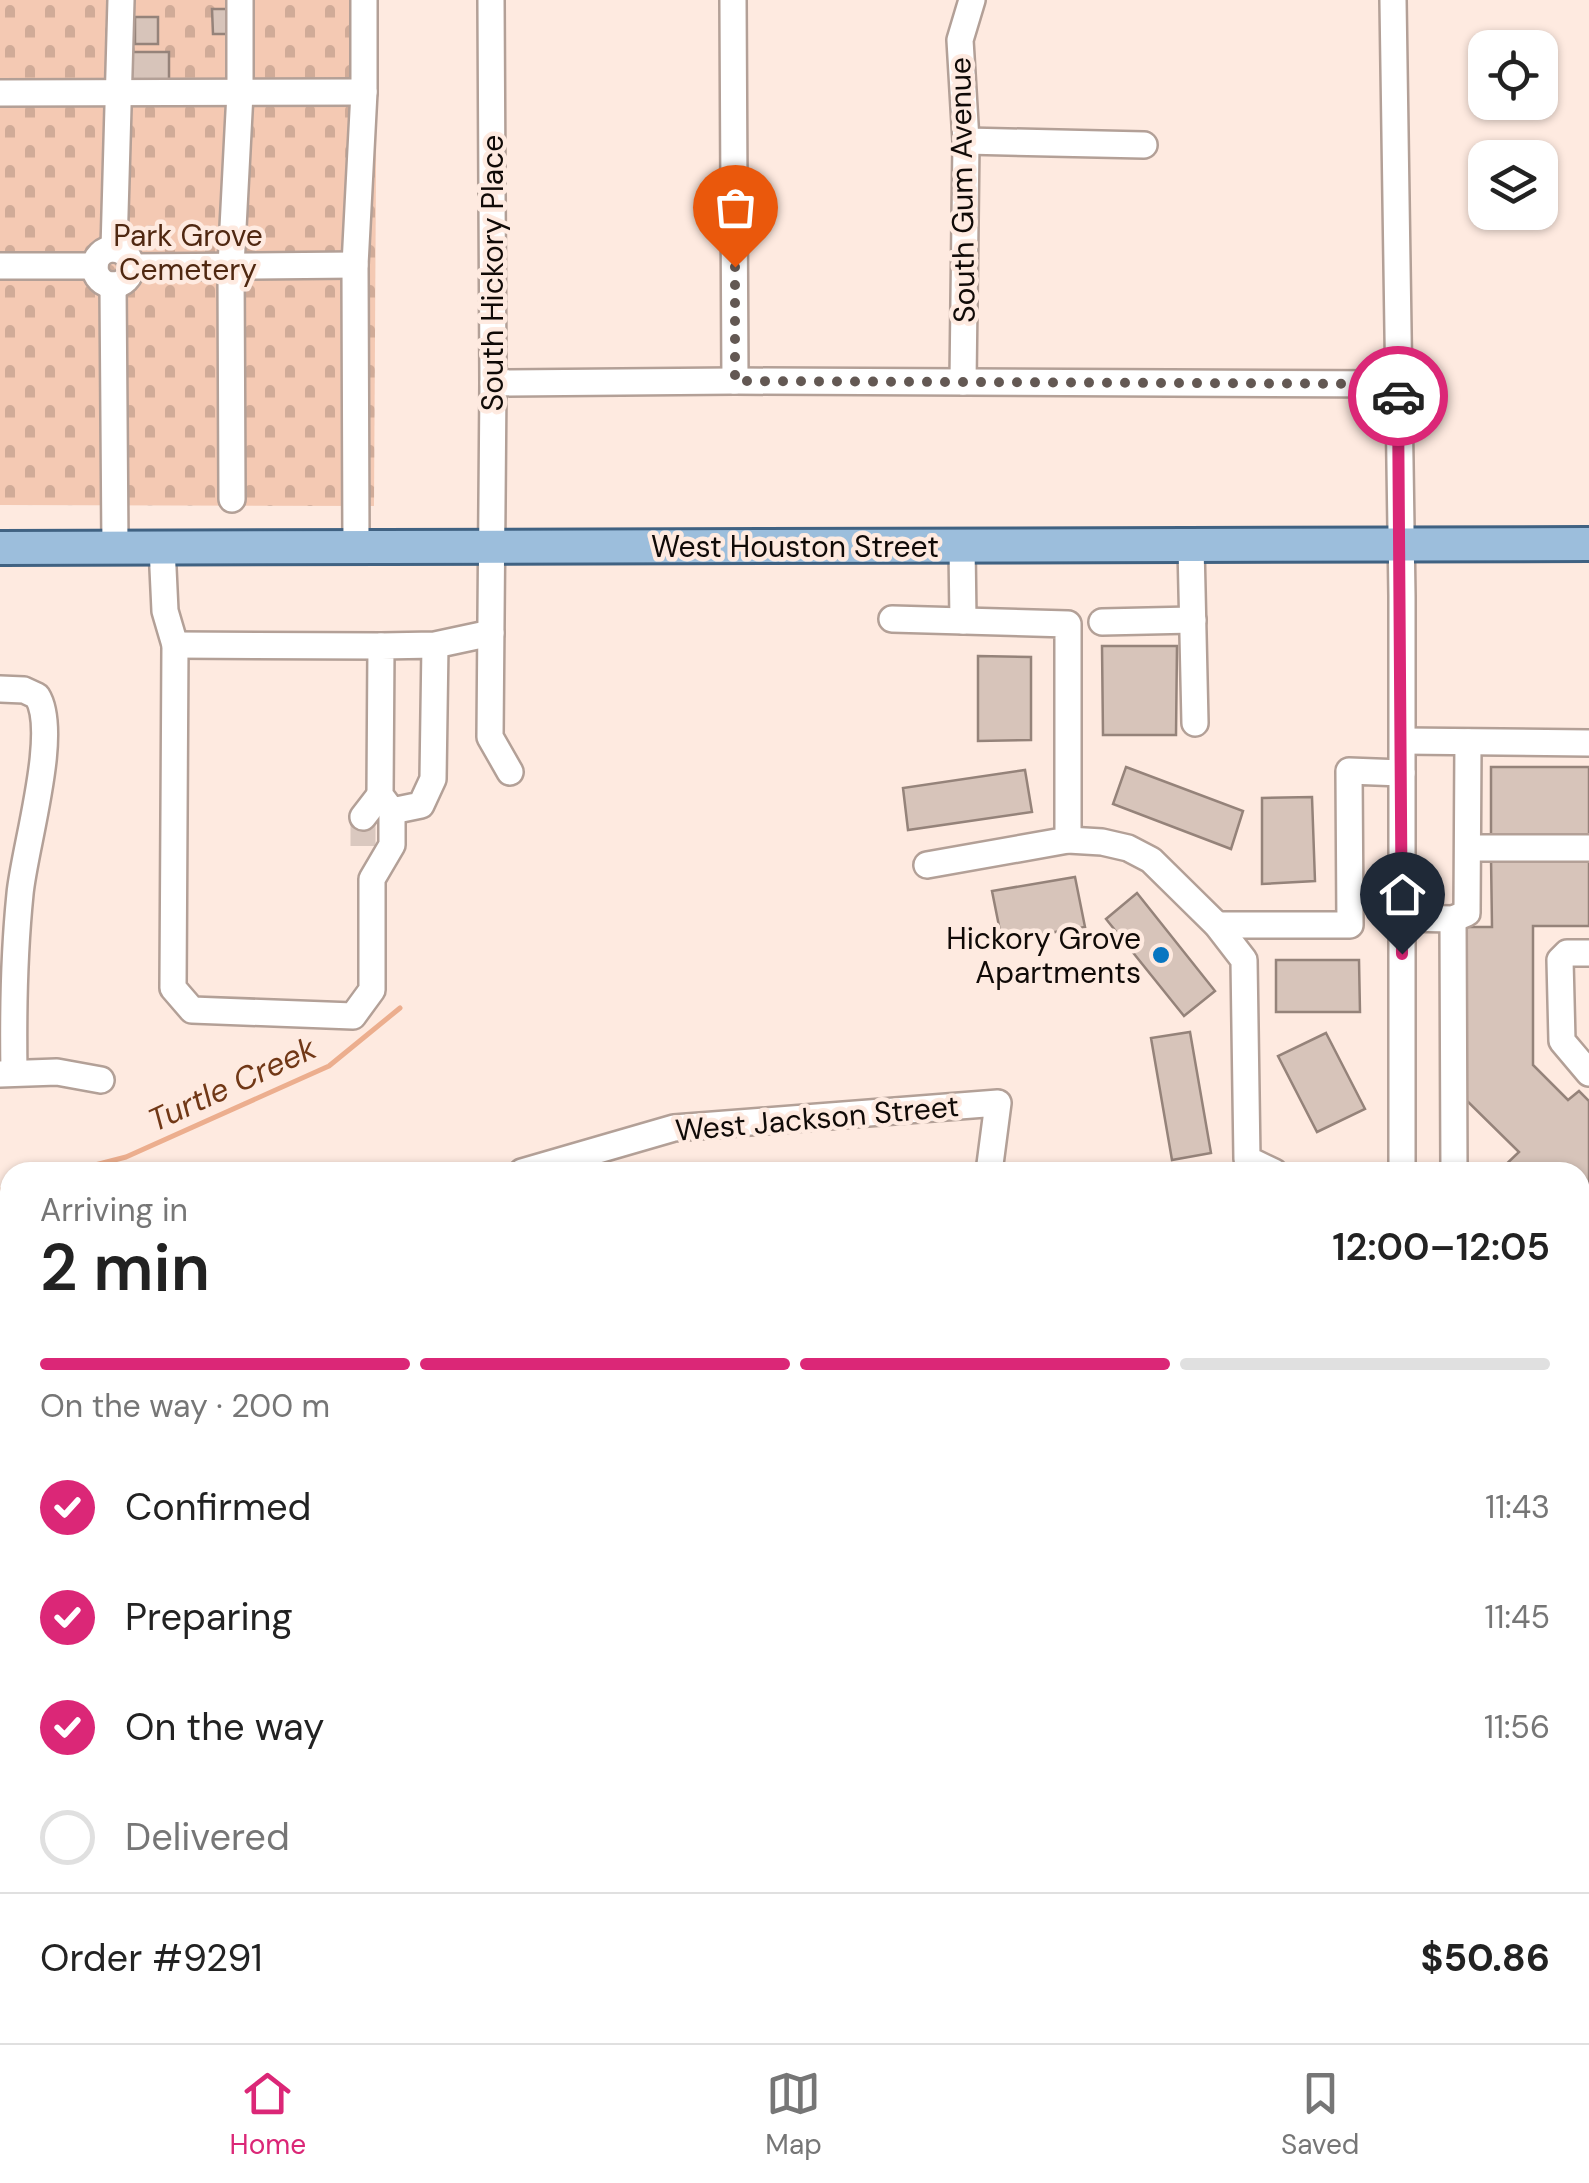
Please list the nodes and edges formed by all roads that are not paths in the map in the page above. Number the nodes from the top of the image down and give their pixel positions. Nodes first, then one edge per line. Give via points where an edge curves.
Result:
1 (121, 0) edge
2 (240, 0) edge
3 (364, 0) edge
4 (491, 0) edge
5 (734, 0) edge
6 (972, 0) edge
7 (1393, 0) edge
8 (364, 92) junction
9 (121, 93) junction
10 (240, 93) junction
11 (0, 94) edge
12 (966, 141) junction
13 (1144, 145) dead end
14 (354, 265) junction
15 (0, 266) edge
16 (231, 266) junction
17 (114, 267) junction
18 (735, 381) junction
19 (963, 382) junction
20 (493, 384) junction
21 (1398, 384) junction
22 (232, 498) dead end
23 (1589, 544) edge
24 (356, 546) junction
25 (492, 546) junction
26 (962, 546) junction
27 (1191, 546) junction
28 (1401, 546) junction
29 (162, 547) junction
30 (0, 548) edge
31 (115, 548) junction
32 (892, 619) dead end
33 (1193, 620) junction
34 (963, 621) junction
35 (1102, 622) dead end
36 (492, 633) junction
37 (175, 644) junction
38 (435, 645) junction
39 (381, 646) junction
40 (0, 690) edge
41 (1195, 723) dead end
42 (1403, 741) junction
43 (1468, 742) junction
44 (1589, 743) edge
45 (510, 772) dead end
46 (1402, 773) junction
47 (386, 803) junction
48 (364, 817) dead end
49 (1068, 840) junction
50 (363, 846) tunnel mouth
51 (1468, 848) junction
52 (1589, 848) edge
53 (12, 857) edge
54 (927, 866) dead end
55 (376, 871) junction
56 (1402, 918) junction
57 (1453, 918) junction
58 (1217, 925) junction
59 (1589, 952) edge
60 (7, 1073) edge
61 (1589, 1073) edge
62 (102, 1080) dead end
63 (557, 1162) edge
64 (990, 1162) edge
65 (1253, 1162) edge
66 (1402, 1162) edge
67 (1454, 1162) edge

1 - 9 street
2 - 10 street
3 - 8 street
4 - 20 street, South Hickory Place
5 - 18 street
6 - 12 street, South Gum Avenue via 960,40
7 - 21 street
8 - 10 street
8 - 14 street
9 - 10 street
9 - 11 street
9 - 17 street
10 - 16 street
12 - 13 street
12 - 19 street, South Gum Avenue
14 - 16 street
14 - 24 street
15 - 17 street
16 - 17 street
16 - 22 street
17 - 31 street
18 - 19 street
18 - 20 street
19 - 21 street
20 - 25 street, South Hickory Place
21 - 28 street
23 - 28 main road, West Houston Street
24 - 25 main road, West Houston Street
24 - 29 main road, West Houston Street
25 - 26 main road, West Houston Street
25 - 36 street, South Hickory Place
26 - 27 main road, West Houston Street
26 - 34 street
27 - 28 main road, West Houston Street
27 - 33 street
28 - 42 street
29 - 31 main road, West Houston Street
29 - 37 street via 164,611
30 - 31 main road, West Houston Street
32 - 34 street
33 - 35 street
33 - 41 street
34 - 49 street via 1068,624
36 - 38 street
36 - 45 street, South Hickory Place via 490,737
37 - 39 street
37 - 55 street via 173,988 192,1010 353,1016 372,990
38 - 39 street
38 - 47 street via 433,779 421,805
39 - 47 street
40 - 53 street via 37,696 44,716 36,814
42 - 43 street
42 - 46 street
43 - 44 street
43 - 51 street
46 - 56 street
46 - 58 street via 1348,772 1350,925
47 - 48 street
47 - 55 street via 392,845
49 - 54 street
49 - 58 street via 1128,848 1150,860
50 - 55 street
51 - 52 street
51 - 57 street via 1469,906
53 - 60 street
56 - 57 street
56 - 66 street
57 - 67 street
58 - 65 street via 1244,960 1247,1159
59 - 61 street via 1567,952 1560,960 1560,1032
60 - 62 street
63 - 64 street, West Jackson Street via 674,1128 998,1102

